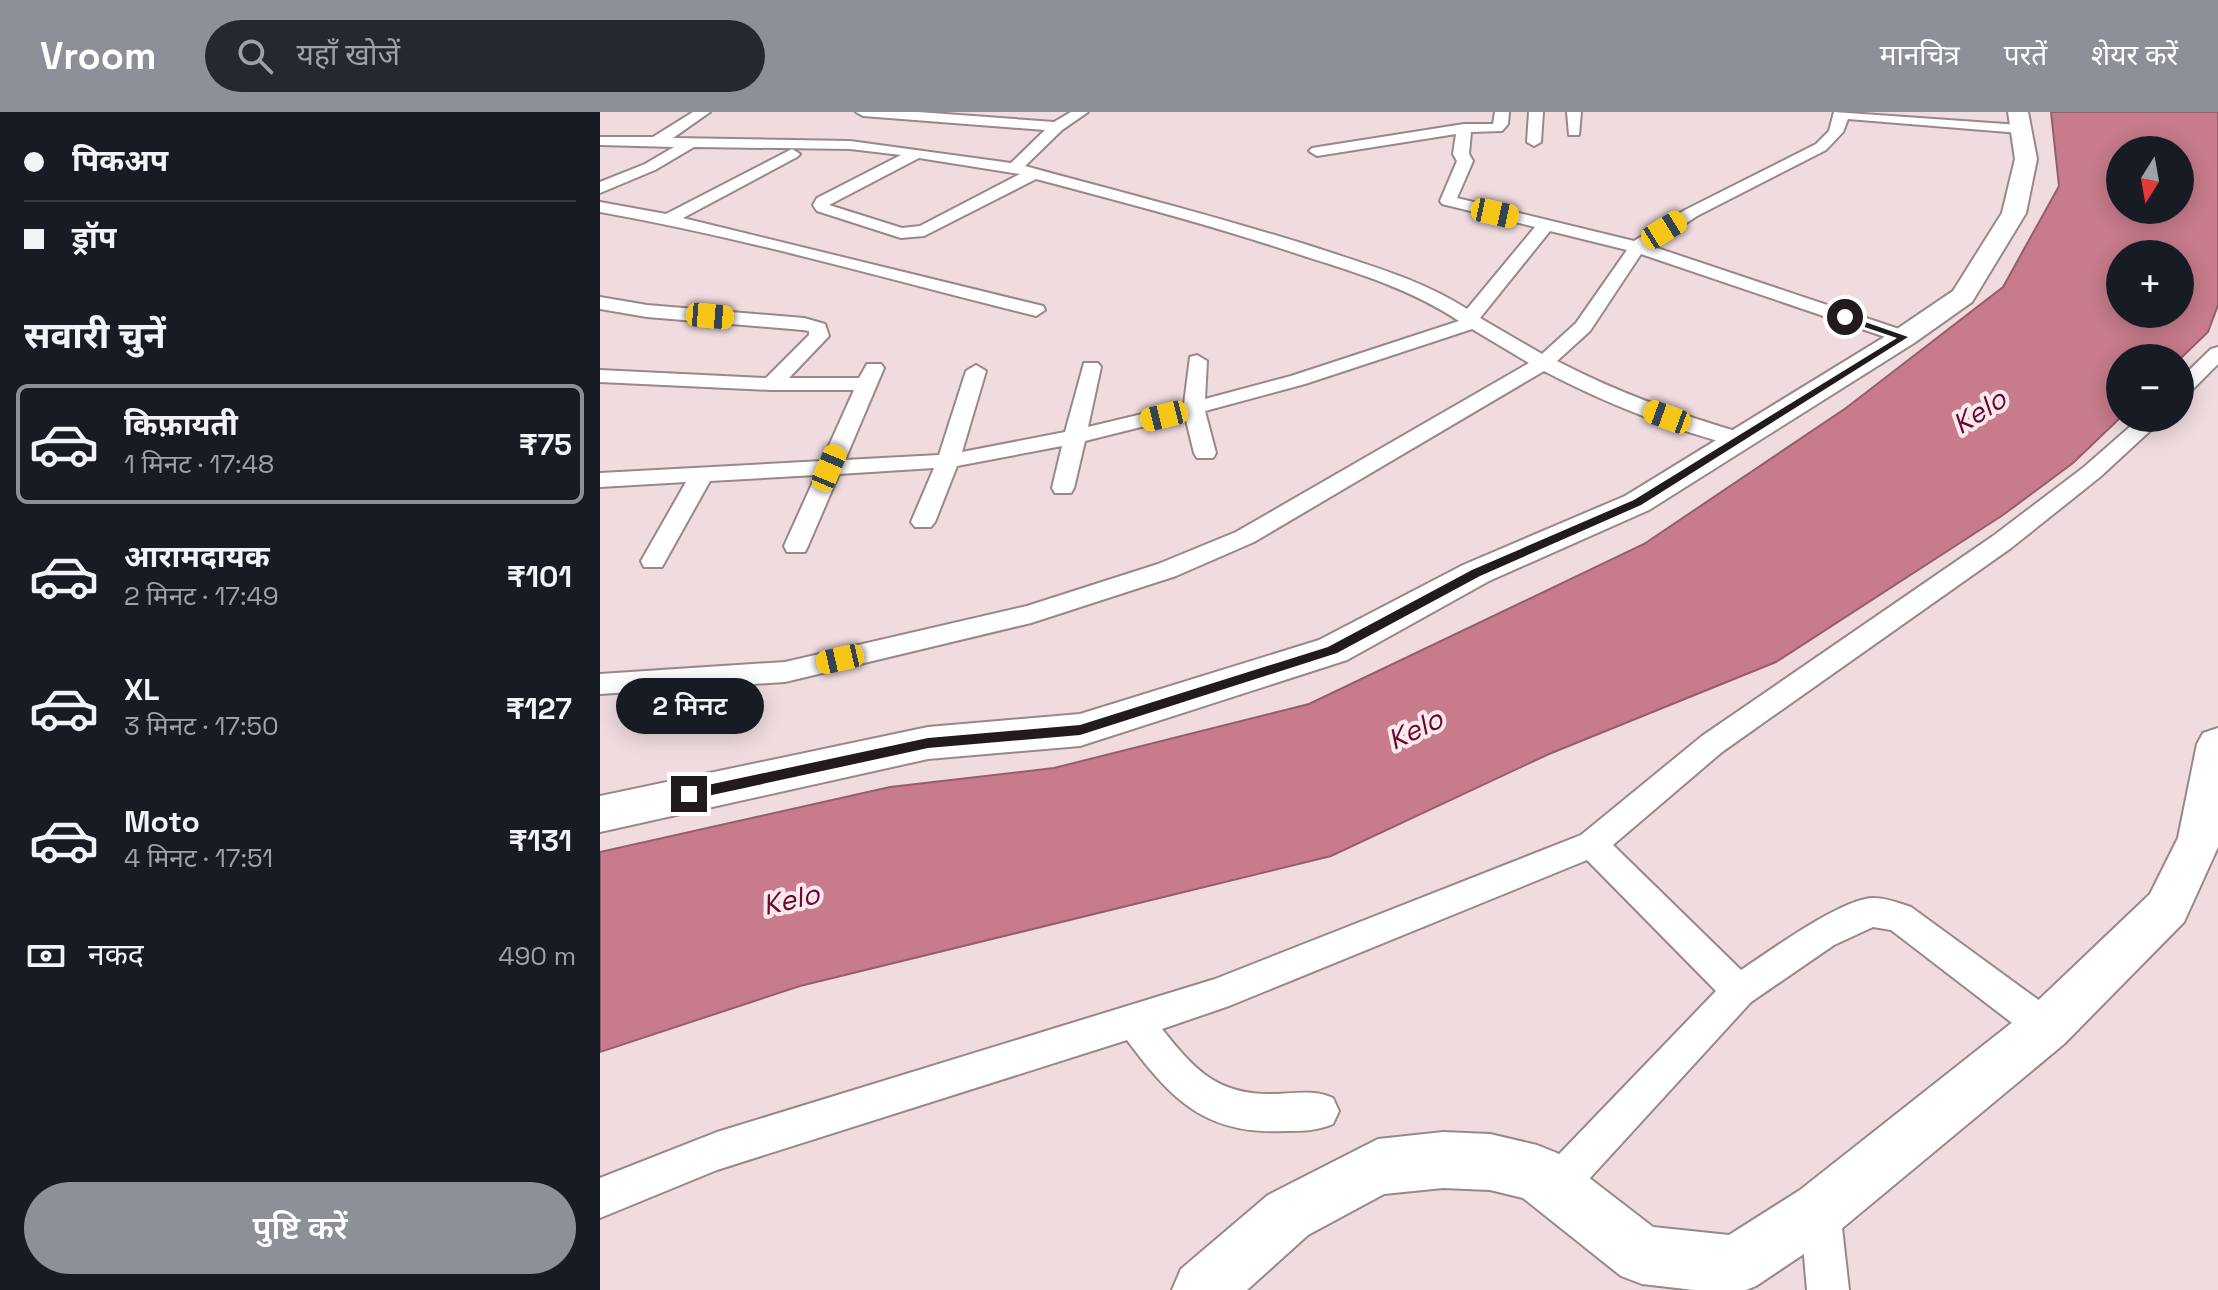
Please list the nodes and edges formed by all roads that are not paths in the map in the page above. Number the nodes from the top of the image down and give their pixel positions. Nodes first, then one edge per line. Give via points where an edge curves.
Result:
1 (703, 112) edge
2 (863, 112) edge
3 (1081, 112) edge
4 (1502, 112) edge
5 (1536, 112) edge
6 (1574, 112) edge
7 (1841, 113) edge
8 (2019, 120) edge
9 (1057, 127) junction
10 (1464, 128) junction
11 (1574, 132) dead end
12 (600, 141) edge
13 (694, 141) junction
14 (657, 142) junction
15 (1534, 142) dead end
16 (1317, 151) dead end
17 (917, 153) junction
18 (792, 154) dead end
19 (1014, 168) junction
20 (1033, 174) junction
21 (600, 188) edge
22 (600, 207) edge
23 (668, 219) junction
24 (869, 223) junction
25 (1547, 224) junction
26 (1637, 247) junction
27 (816, 254) junction
28 (600, 303) edge
29 (1036, 310) dead end
30 (1472, 320) junction
31 (1904, 337) junction
32 (2218, 353) edge
33 (1197, 361) dead end
34 (1544, 362) junction
35 (1091, 367) dead end
36 (976, 371) dead end
37 (600, 376) edge
38 (2194, 377) edge
39 (771, 384) junction
40 (1194, 408) junction
41 (2137, 432) edge
42 (1073, 437) junction
43 (1741, 440) junction
44 (1205, 453) dead end
45 (948, 461) junction
46 (829, 468) junction
47 (702, 474) junction
48 (600, 480) edge
49 (1063, 488) dead end
50 (923, 522) dead end
51 (796, 546) dead end
52 (653, 561) dead end
53 (600, 684) edge
54 (2218, 744) edge
55 (600, 814) edge
56 (1592, 844) junction
57 (1739, 991) junction
58 (1134, 1021) junction
59 (2046, 1027) junction
60 (1320, 1111) dead end
61 (1555, 1187) junction
62 (600, 1198) edge
63 (1820, 1210) junction
64 (1749, 1277) edge
65 (1202, 1290) edge
66 (1828, 1290) edge

1 - 14 street
2 - 9 street
3 - 9 street
4 - 10 street via 1497,128
5 - 15 street
6 - 11 street
7 - 8 street
7 - 26 street via 1832,139 1821,147 1691,213
8 - 31 street via 2026,159 2014,213 1963,296
9 - 19 street
10 - 16 street
10 - 25 street via 1465,161 1448,201
12 - 14 street
13 - 14 street
13 - 17 street via 850,145
13 - 21 street
17 - 19 street
17 - 24 street via 821,205
18 - 23 street
19 - 20 street
20 - 24 street via 924,231 901,233
20 - 30 street via 1330,258 1396,280
22 - 23 street
23 - 27 street
24 - 27 street
25 - 26 street
25 - 30 street
26 - 31 street
26 - 34 street via 1583,327
27 - 29 street
28 - 39 street via 818,328 819,336
30 - 34 street
30 - 40 street via 1298,380
31 - 43 street
32 - 38 street
33 - 40 street
34 - 43 street via 1590,387
34 - 53 street via 1245,537 1167,570 1031,614 785,672
35 - 42 street
36 - 45 street
37 - 39 street
39 - 46 street via 870,376
40 - 42 street
40 - 44 street
41 - 56 street via 2002,542 1712,744
42 - 45 street
42 - 49 street
43 - 55 street via 1637,503 1476,573 1333,650 1080,730 928,743
45 - 46 street
45 - 50 street
46 - 47 street
46 - 51 street
47 - 48 street
47 - 52 street
54 - 59 street via 2200,838 2167,908
56 - 57 street
56 - 58 street via 1217,995
57 - 59 street via 1822,934 1871,912 1899,917
57 - 61 street
58 - 60 street via 1182,1083 1218,1105 1244,1112
58 - 62 street via 717,1151
59 - 63 street
61 - 64 street via 1642,1255
61 - 65 street via 1537,1173 1490,1162 1443,1160 1378,1167 1288,1215
63 - 64 street
63 - 66 street

